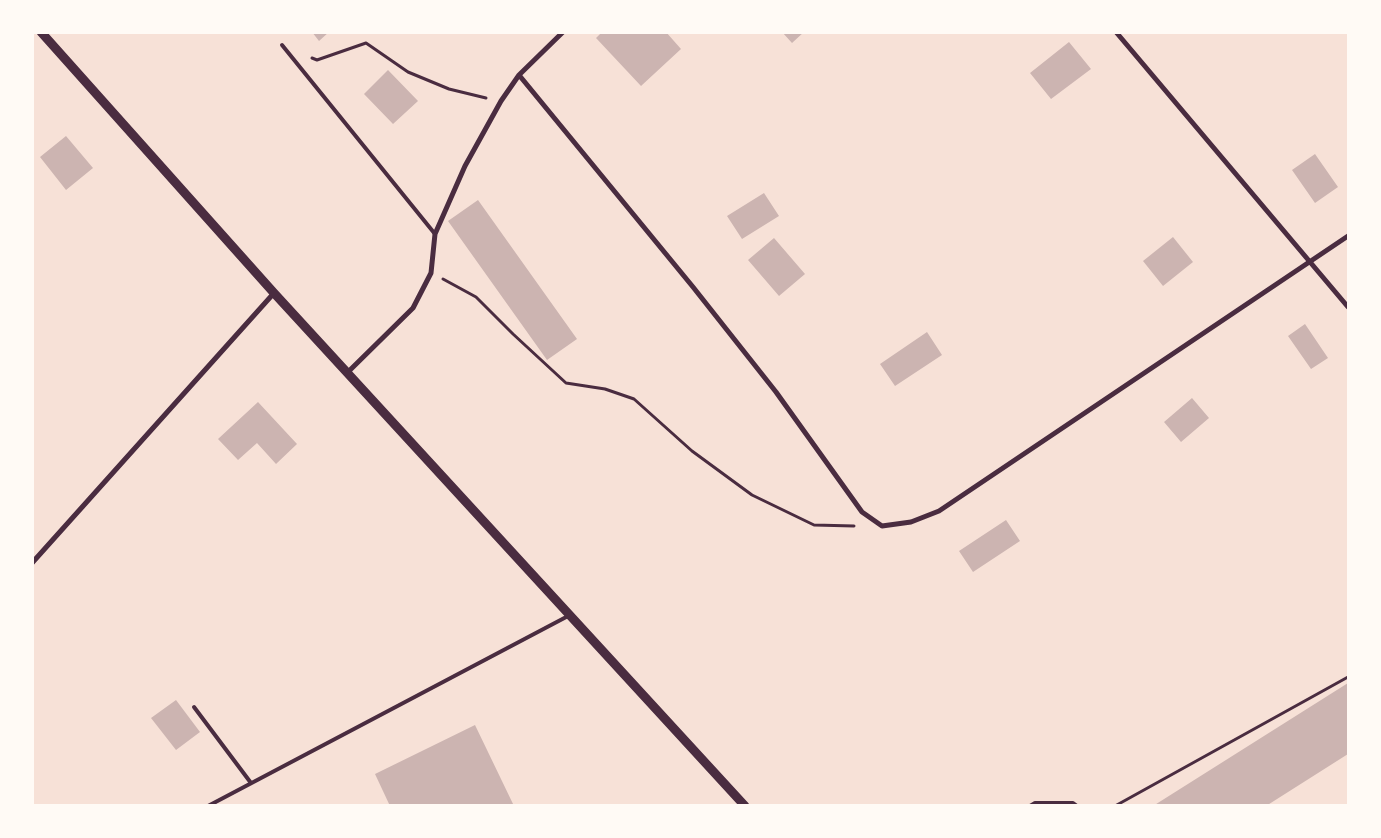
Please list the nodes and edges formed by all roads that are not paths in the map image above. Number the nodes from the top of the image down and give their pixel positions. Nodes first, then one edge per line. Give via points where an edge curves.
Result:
1 (40, 32) edge
2 (563, 32) edge
3 (1116, 32) edge
4 (282, 45) dead end
5 (519, 75) junction
6 (436, 234) junction
7 (1348, 236) edge
8 (1310, 262) junction
9 (274, 293) junction
10 (1348, 307) edge
11 (347, 373) junction
12 (32, 563) edge
13 (570, 615) junction
14 (194, 707) dead end
15 (251, 783) junction
16 (208, 806) edge
17 (745, 806) edge
18 (1030, 806) edge
19 (1077, 806) edge

1 - 9 street
2 - 5 street
3 - 8 street
4 - 6 lane
5 - 6 street via 465,166
5 - 8 street via 776,392 862,512 882,526 911,522 939,511
6 - 11 street via 431,272 413,308
7 - 8 street
8 - 10 street
9 - 11 street
9 - 12 street
11 - 13 street
13 - 15 lane
13 - 17 street
14 - 15 lane
15 - 16 lane
18 - 19 lane via 1035,803 1073,803

